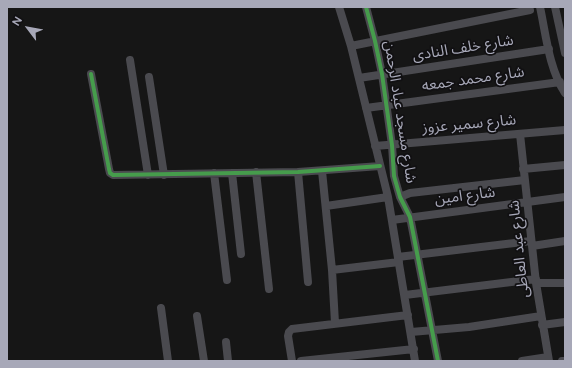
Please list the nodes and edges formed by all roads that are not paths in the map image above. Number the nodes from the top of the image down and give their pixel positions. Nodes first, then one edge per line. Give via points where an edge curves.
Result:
1 (340, 7) edge
2 (366, 7) edge
3 (555, 7) edge
4 (527, 8) edge
5 (541, 9) edge
6 (375, 41) junction
7 (351, 46) junction
8 (549, 49) junction
9 (565, 53) edge
10 (130, 60) dead end
11 (91, 74) dead end
12 (382, 74) junction
13 (149, 77) dead end
14 (359, 78) junction
15 (560, 82) junction
16 (565, 93) edge
17 (386, 105) junction
18 (366, 108) junction
19 (565, 130) edge
20 (520, 134) junction
21 (392, 145) junction
22 (375, 146) junction
23 (565, 165) edge
24 (380, 166) junction
25 (523, 169) junction
26 (322, 171) junction
27 (256, 172) junction
28 (298, 172) junction
29 (232, 173) junction
30 (214, 174) junction
31 (148, 175) junction
32 (164, 175) junction
33 (525, 180) junction
34 (400, 196) junction
35 (388, 197) junction
36 (565, 197) edge
37 (528, 202) junction
38 (326, 206) junction
39 (410, 217) junction
40 (392, 220) junction
41 (565, 241) edge
42 (532, 244) junction
43 (241, 254) dead end
44 (418, 254) junction
45 (399, 260) junction
46 (332, 270) junction
47 (227, 280) dead end
48 (536, 281) junction
49 (308, 282) dead end
50 (565, 283) edge
51 (269, 289) dead end
52 (425, 293) junction
53 (405, 295) junction
54 (161, 308) dead end
55 (408, 315) junction
56 (197, 316) dead end
57 (541, 316) junction
58 (565, 322) edge
59 (335, 323) junction
60 (542, 325) junction
61 (432, 331) junction
62 (411, 332) junction
63 (226, 342) dead end
64 (414, 349) junction
65 (548, 359) edge
66 (168, 361) edge
67 (204, 361) edge
68 (228, 361) edge
69 (292, 361) edge
70 (301, 361) edge
71 (415, 361) edge
72 (438, 361) edge
73 (522, 361) edge
74 (562, 361) edge
75 (565, 361) edge

1 - 7 street
2 - 6 street, شارع مسجد عباد الرحمن
3 - 9 street
4 - 5 street
4 - 6 street
5 - 8 street
6 - 7 street
6 - 12 street, شارع مسجد عباد الرحمن
7 - 14 street
8 - 12 street, شارع خلف النادى
8 - 15 street
10 - 31 street
11 - 31 street via 110,173 117,176
12 - 14 street, شارع خلف النادى
12 - 17 street, شارع مسجد عباد الرحمن
13 - 32 street
14 - 18 street
15 - 16 street
15 - 17 street, شارع محمد جمعه
17 - 18 street, شارع محمد جمعه
17 - 21 street, شارع مسجد عباد الرحمن
18 - 22 street
19 - 20 street, شارع سمير عزوز
20 - 21 street, شارع سمير عزوز
20 - 25 street, شارع عبد العاطى
21 - 22 street, شارع سمير عزوز
21 - 34 street, شارع مسجد عباد الرحمن via 394,176
22 - 24 street
23 - 25 street
24 - 26 street
24 - 35 street
25 - 33 street, شارع عبد العاطى
26 - 28 street
26 - 38 street
27 - 28 street
27 - 29 street
27 - 51 street
28 - 49 street
29 - 30 street
29 - 43 street
30 - 32 street
30 - 47 street
31 - 32 street
33 - 34 street
33 - 37 street, شارع عبد العاطى
34 - 39 street, شارع مسجد عباد الرحمن
35 - 38 street
35 - 40 street
36 - 37 street, شارع امين
37 - 39 street, شارع امين
37 - 42 street, شارع عبد العاطى
38 - 46 street
39 - 40 street, شارع امين
39 - 44 street, شارع مسجد عباد الرحمن
40 - 45 street
41 - 42 street
42 - 44 street
42 - 48 street, شارع عبد العاطى
44 - 45 street
44 - 52 street, شارع مسجد عباد الرحمن
45 - 46 street
45 - 53 street
46 - 59 street
48 - 50 street
48 - 52 street
48 - 57 street, شارع عبد العاطى
52 - 53 street
52 - 61 street, شارع مسجد عباد الرحمن
53 - 55 street
54 - 66 street
55 - 59 street
55 - 62 street
56 - 67 street
57 - 60 street, شارع عبد العاطى
57 - 61 street
58 - 60 street
59 - 69 street via 292,329 288,336
60 - 65 street, شارع عبد العاطى
61 - 62 street
61 - 72 street, شارع مسجد عباد الرحمن
62 - 64 street
63 - 68 street
64 - 70 street
64 - 71 street
65 - 73 street
74 - 75 street

